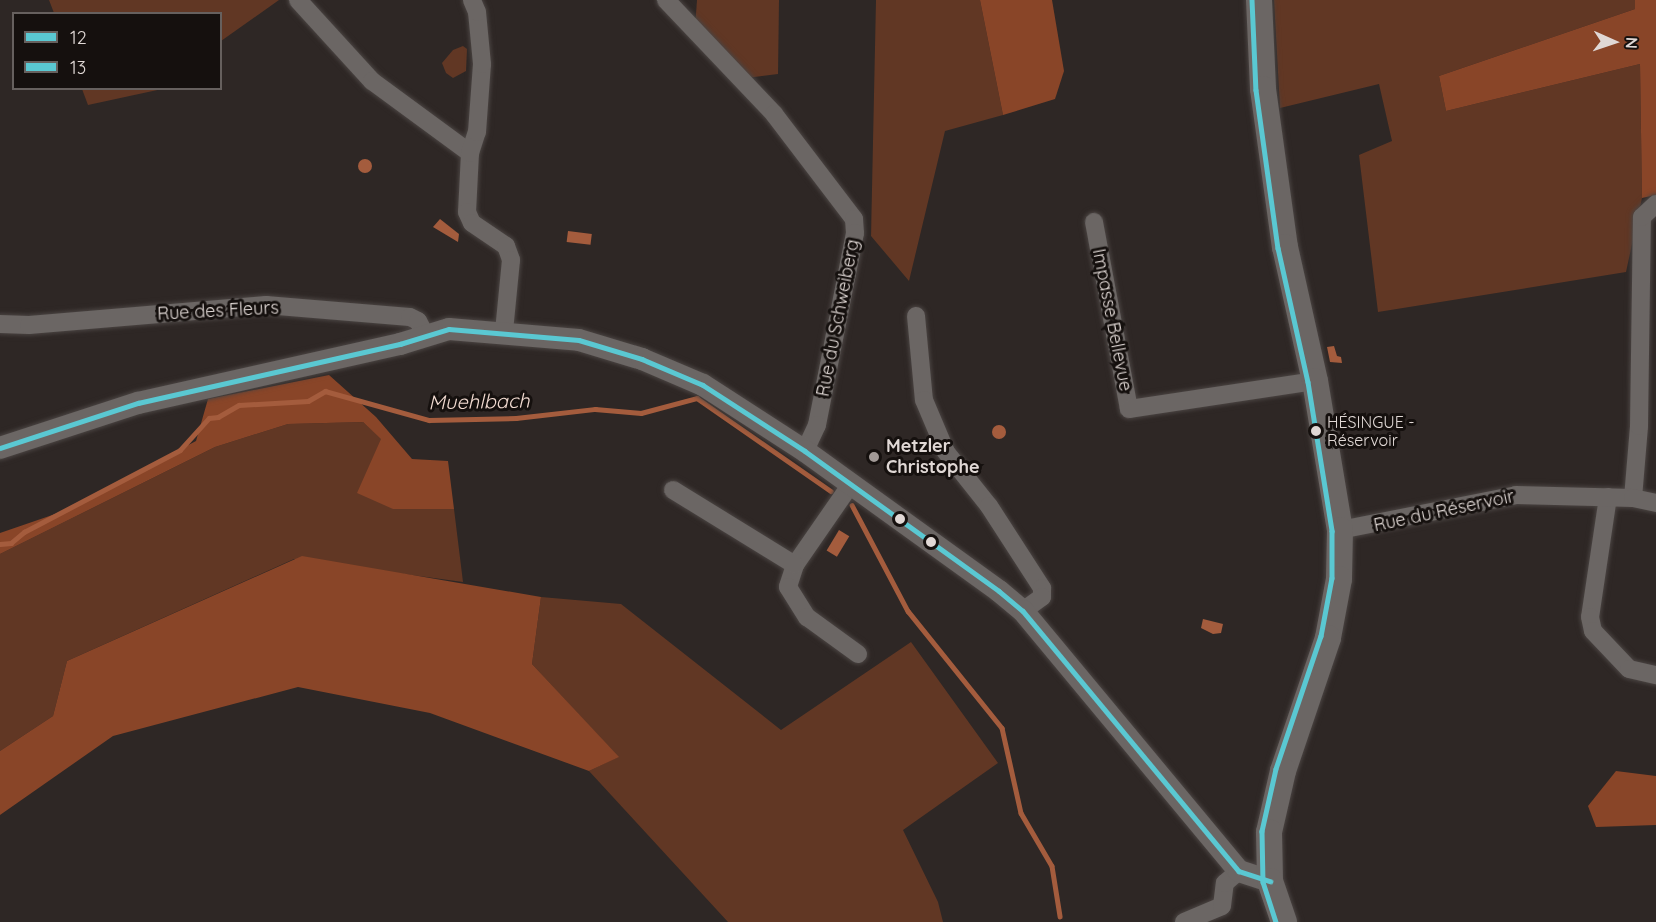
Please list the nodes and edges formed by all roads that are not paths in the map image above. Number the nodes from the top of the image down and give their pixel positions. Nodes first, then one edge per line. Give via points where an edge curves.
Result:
1 (297, 0) edge
2 (472, 0) edge
3 (666, 0) edge
4 (1259, 0) edge
5 (683, 8) edge
6 (470, 153) junction
7 (1656, 204) edge
8 (1094, 222) dead end
9 (916, 316) dead end
10 (0, 324) edge
11 (504, 332) junction
12 (426, 336) junction
13 (1315, 381) junction
14 (0, 448) edge
15 (805, 451) junction
16 (851, 484) junction
17 (673, 490) dead end
18 (1608, 497) junction
19 (1633, 498) junction
20 (1656, 503) edge
21 (1340, 530) junction
22 (795, 564) junction
23 (1023, 611) junction
24 (858, 654) dead end
25 (1656, 675) edge
26 (1239, 872) junction
27 (1270, 881) junction
28 (1184, 922) edge
29 (1284, 922) edge

1 - 6 street via 372,81
2 - 6 street via 477,12 482,64 477,132
3 - 5 street, Rue du Schweiberg
4 - 13 main road via 1263,89 1285,248
5 - 15 street, Rue du Schweiberg via 774,114 854,219 855,233 817,426
6 - 11 street via 467,212 472,223 506,246 511,260
7 - 19 street via 1642,217 1639,426
8 - 13 street, Impasse Bellevue via 1129,409
9 - 23 street via 924,400 946,452 989,506 1042,588 1042,597
10 - 12 street, Rue des Fleurs via 29,325 266,305 410,317 418,321
11 - 12 street via 455,328
11 - 15 street via 579,340 642,359 703,385
12 - 14 street via 138,403
13 - 21 main road
15 - 16 street
16 - 22 street
16 - 23 street
17 - 22 street
18 - 19 street, Rue du Réservoir
18 - 21 street, Rue du Réservoir via 1516,495
18 - 25 street via 1590,617 1593,632 1629,669
19 - 20 street, Rue du Réservoir
21 - 27 main road via 1340,579 1328,638 1283,771 1269,832
22 - 24 street via 788,587 807,617
23 - 26 street
26 - 27 street
26 - 28 street via 1226,883 1222,906
27 - 29 main road

